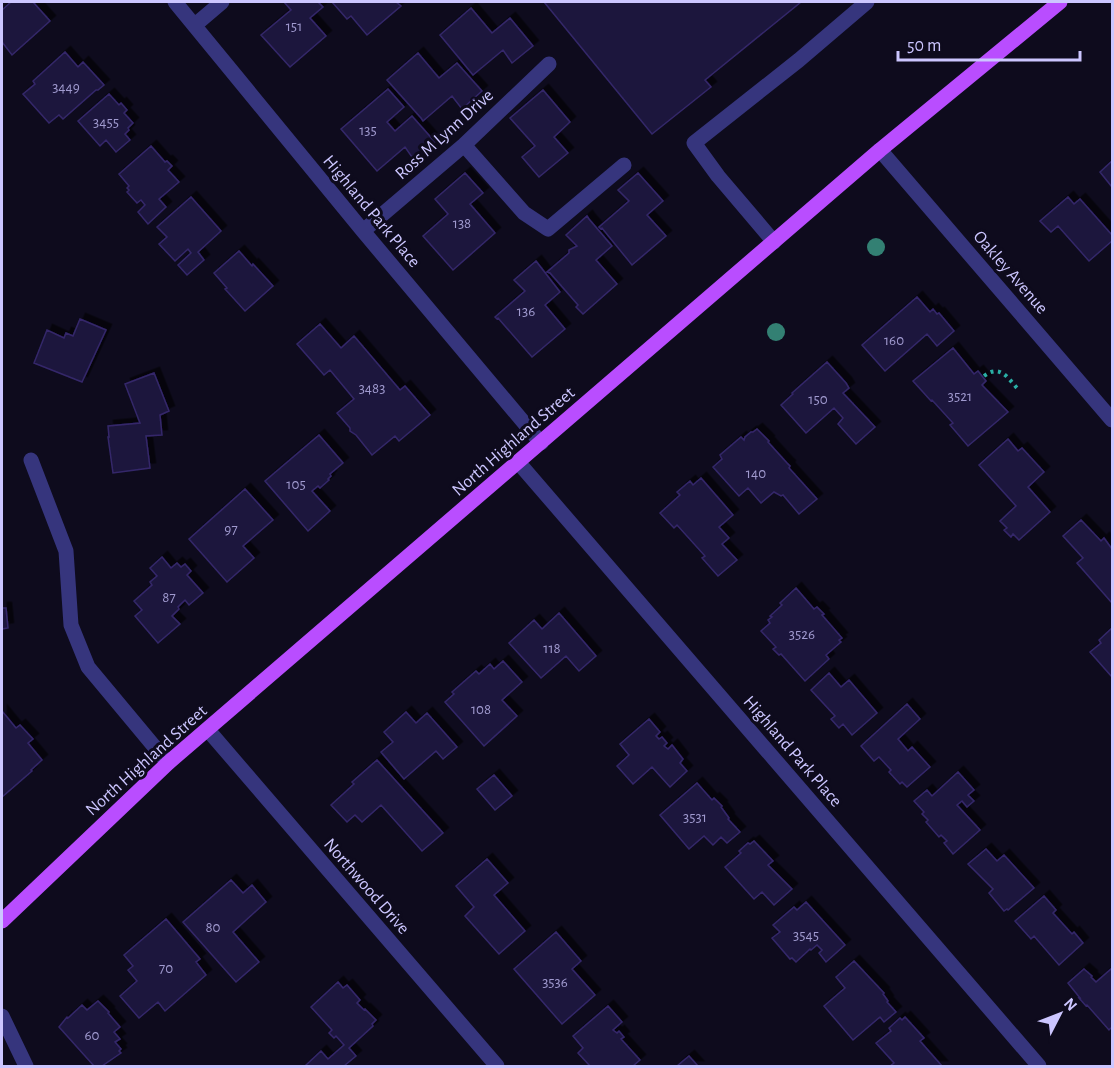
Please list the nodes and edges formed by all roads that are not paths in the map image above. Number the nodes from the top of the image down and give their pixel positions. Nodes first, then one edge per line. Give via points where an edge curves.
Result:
1 (175, 2) edge
2 (222, 2) edge
3 (867, 2) edge
4 (1060, 2) edge
5 (195, 25) junction
6 (549, 64) dead end
7 (464, 145) junction
8 (880, 150) junction
9 (624, 165) dead end
10 (363, 231) junction
11 (774, 242) junction
12 (1113, 420) edge
13 (541, 443) junction
14 (31, 460) dead end
15 (519, 462) junction
16 (208, 730) junction
17 (168, 763) junction
18 (2, 921) edge
19 (2, 1016) edge
20 (26, 1066) edge
21 (497, 1066) edge
22 (1039, 1066) edge

1 - 5 street, Highland Park Place
2 - 5 street
3 - 11 street via 694,143
4 - 8 main road, North Highland Street
5 - 10 street, Highland Park Place
6 - 7 street, Ross M Lynn Drive
7 - 9 street via 524,213 548,229
7 - 10 street, Ross M Lynn Drive
8 - 11 main road, North Highland Street
8 - 12 street, Oakley Avenue
10 - 13 street, Highland Park Place
11 - 13 main road, North Highland Street
13 - 15 main road, North Highland Street
14 - 17 street via 66,550 71,625 88,667
15 - 16 main road, North Highland Street
15 - 22 street, Highland Park Place
16 - 17 main road, North Highland Street
16 - 21 street, Northwood Drive
17 - 18 main road, North Highland Street
19 - 20 street

